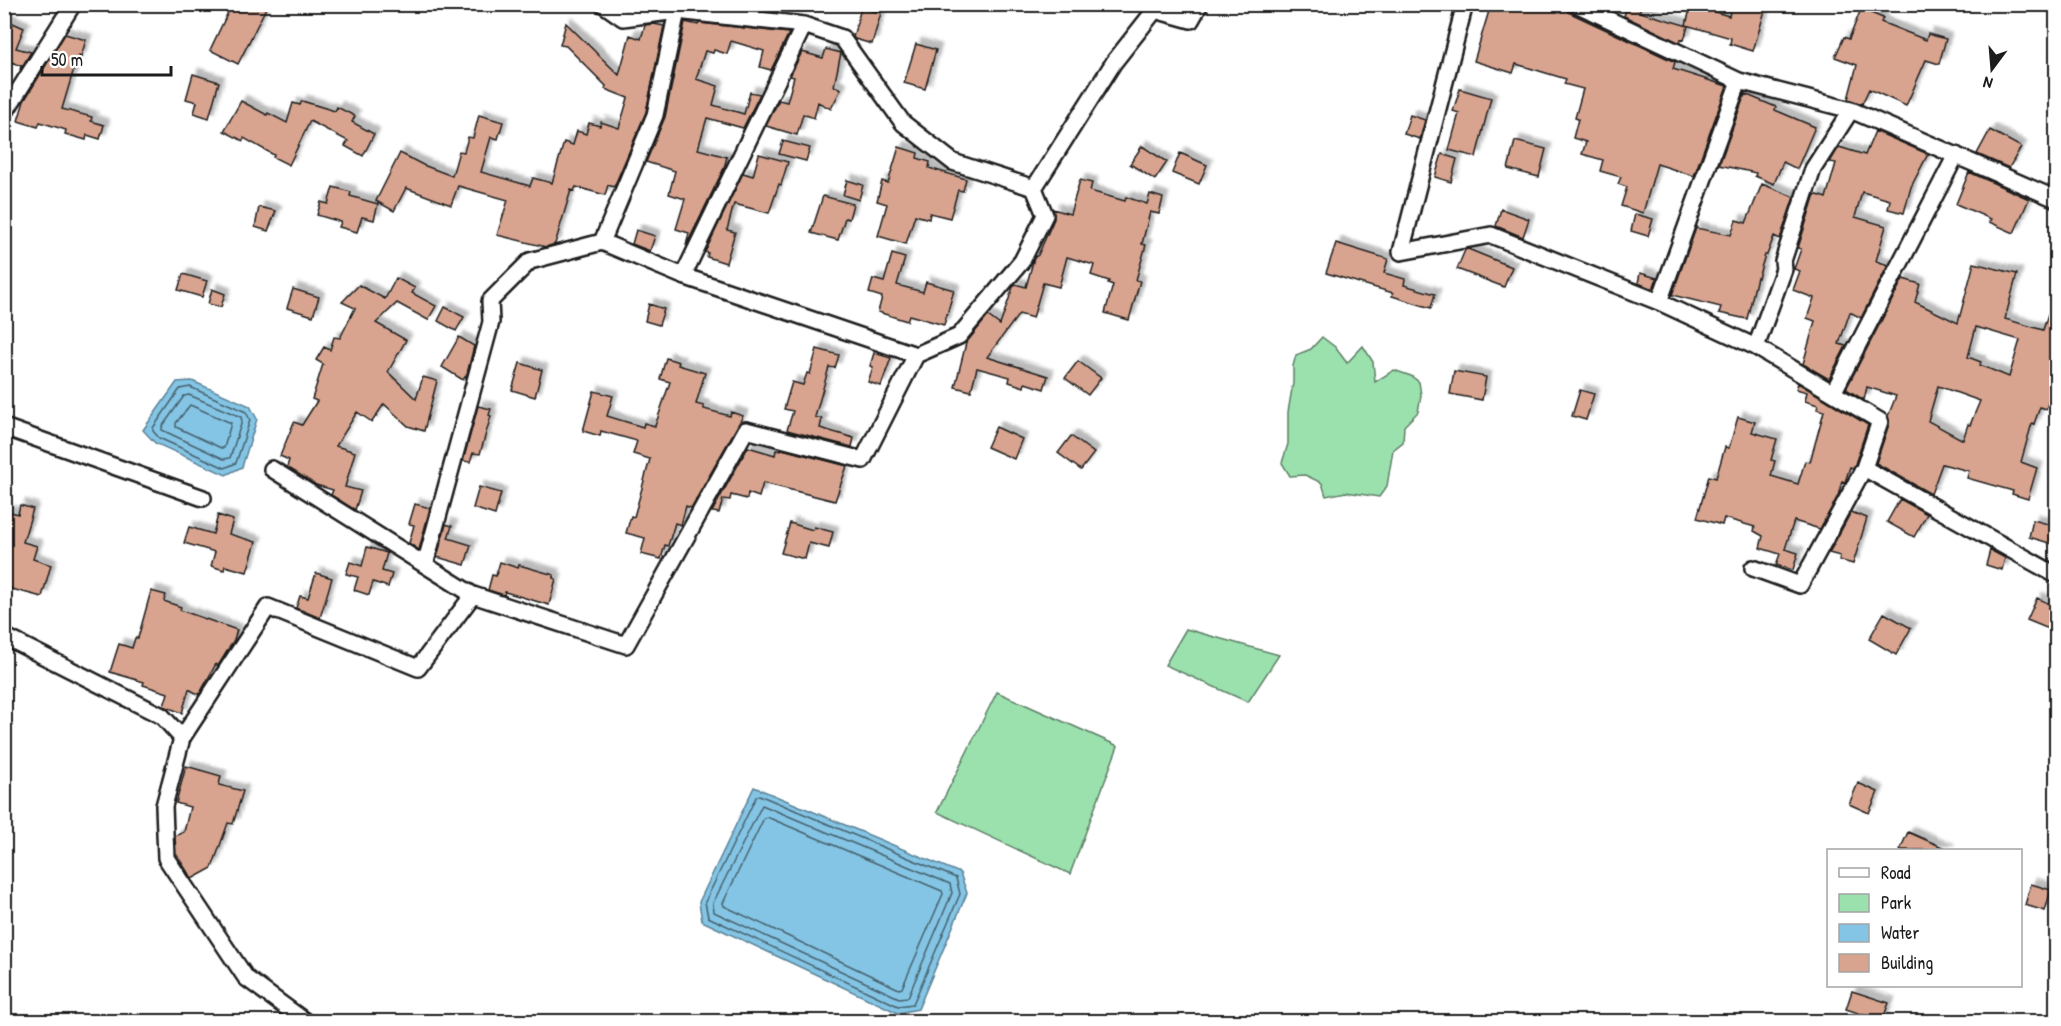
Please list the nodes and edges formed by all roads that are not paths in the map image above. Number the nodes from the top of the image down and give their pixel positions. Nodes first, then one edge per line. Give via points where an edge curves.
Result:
1 (603, 4) edge
2 (1200, 4) edge
3 (1466, 4) edge
4 (1576, 4) edge
5 (66, 7) edge
6 (677, 11) junction
7 (804, 25) junction
8 (1739, 81) junction
9 (1851, 110) junction
10 (4, 114) edge
11 (1956, 155) junction
12 (1034, 188) junction
13 (2056, 199) edge
14 (602, 242) junction
15 (683, 276) junction
16 (1659, 302) junction
17 (1756, 347) junction
18 (916, 355) junction
19 (1833, 393) junction
20 (4, 427) edge
21 (1864, 468) junction
22 (272, 469) dead end
23 (203, 498) dead end
24 (425, 565) junction
25 (1753, 568) dead end
26 (2056, 575) edge
27 (473, 595) junction
28 (4, 636) edge
29 (182, 738) junction
30 (306, 1022) edge

1 - 6 street via 623,18
2 - 12 street via 1191,20 1155,10 1114,62
3 - 16 street via 1401,252 1491,235
4 - 8 street
5 - 10 street
6 - 7 street
6 - 14 street via 656,115
7 - 12 street via 842,38 903,123 952,162
7 - 15 street
8 - 9 street
8 - 16 street
9 - 11 street
9 - 17 street via 1813,169
11 - 13 street
11 - 19 street
12 - 18 street via 1045,215 1022,261 959,336
14 - 15 street
14 - 24 street via 530,261 490,301 491,322
15 - 18 street
16 - 17 street
17 - 19 street
18 - 27 street via 863,460 746,430 626,645
19 - 21 street via 1880,422
20 - 23 street
21 - 25 street via 1800,585
21 - 26 street
22 - 24 street
24 - 27 street
27 - 29 street via 418,668 268,607
28 - 29 street via 162,716
29 - 30 street via 164,806 166,858 246,978

